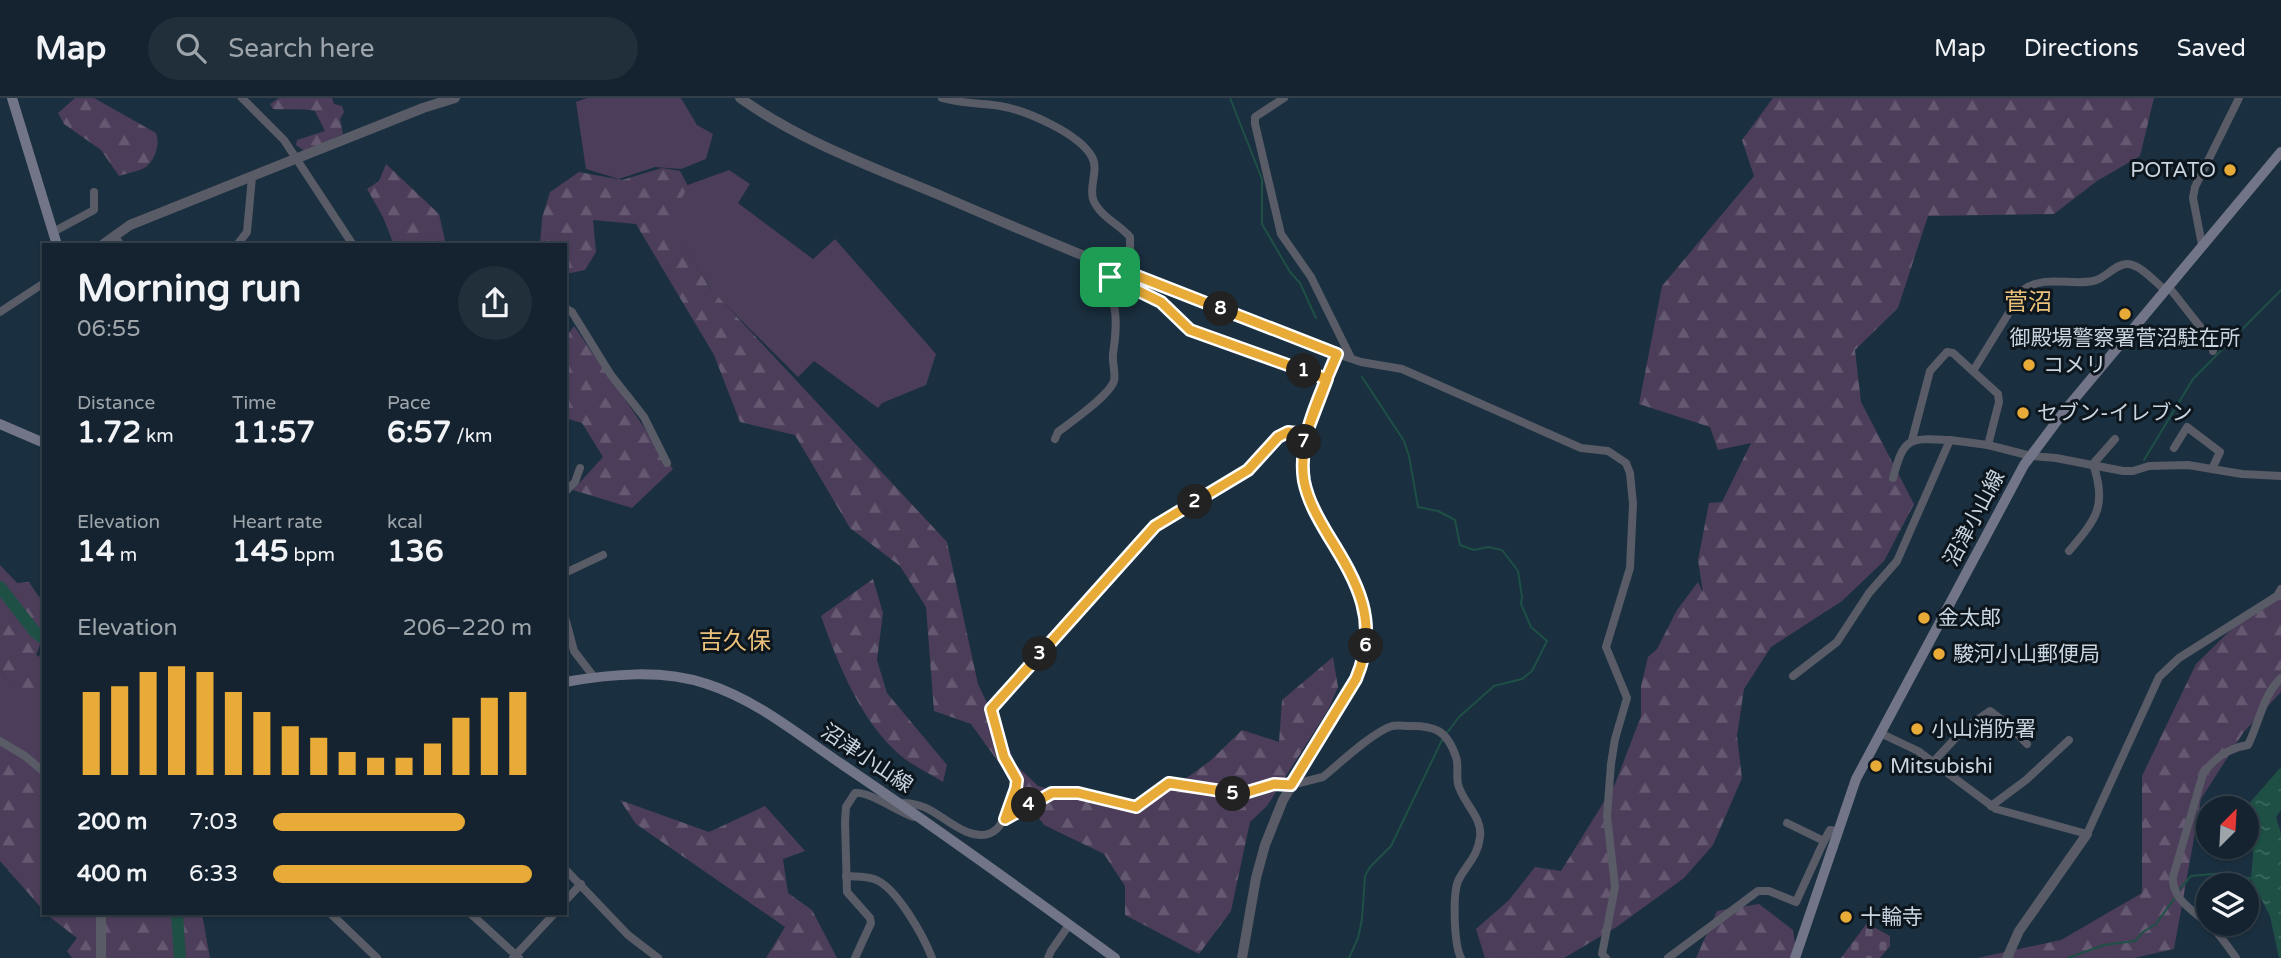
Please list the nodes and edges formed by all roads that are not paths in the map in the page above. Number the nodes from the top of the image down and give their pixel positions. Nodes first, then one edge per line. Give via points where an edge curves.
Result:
1 (12, 98) edge
2 (242, 98) edge
3 (455, 98) edge
4 (740, 98) edge
5 (942, 98) edge
6 (1284, 98) edge
7 (2239, 98) edge
8 (964, 101) edge
9 (298, 158) junction
10 (2279, 159) edge
11 (252, 177) junction
12 (93, 192) dead end
13 (53, 232) junction
14 (118, 240) edge
15 (56, 243) edge
16 (239, 243) edge
17 (352, 243) edge
18 (2202, 245) junction
19 (1117, 268) junction
20 (1110, 277) junction
21 (42, 284) edge
22 (2166, 288) junction
23 (567, 309) edge
24 (0, 312) edge
25 (2213, 351) dead end
26 (1337, 354) junction
27 (1351, 358) junction
28 (1973, 371) junction
29 (1327, 379) junction
30 (0, 424) edge
31 (1306, 434) junction
32 (1055, 439) dead end
33 (2115, 439) dead end
34 (1912, 440) junction
35 (1950, 440) junction
36 (42, 442) edge
37 (1988, 445) junction
38 (2174, 448) dead end
39 (2031, 456) junction
40 (667, 463) dead end
41 (2093, 464) junction
42 (580, 468) dead end
43 (2212, 469) junction
44 (2281, 476) edge
45 (1893, 478) dead end
46 (567, 490) edge
47 (2069, 551) dead end
48 (603, 555) dead end
49 (567, 572) edge
50 (2281, 589) edge
51 (567, 625) edge
52 (1793, 676) dead end
53 (594, 677) junction
54 (2281, 678) edge
55 (567, 682) edge
56 (1880, 733) junction
57 (2069, 740) dead end
58 (0, 741) edge
59 (2027, 744) dead end
60 (1934, 761) junction
61 (42, 770) edge
62 (1291, 785) junction
63 (900, 803) junction
64 (1991, 806) junction
65 (1005, 819) junction
66 (927, 822) junction
67 (1787, 823) dead end
68 (1836, 831) junction
69 (2087, 834) junction
70 (1824, 841) junction
71 (567, 871) edge
72 (846, 876) junction
73 (581, 884) junction
74 (567, 899) edge
75 (100, 915) edge
76 (332, 915) edge
77 (472, 915) edge
78 (553, 915) edge
79 (1069, 925) junction
80 (516, 957) edge
81 (101, 958) edge
82 (377, 958) edge
83 (658, 958) edge
84 (855, 958) edge
85 (932, 958) edge
86 (1048, 958) edge
87 (1115, 958) edge
88 (1242, 958) edge
89 (1461, 958) edge
90 (1606, 958) edge
91 (1668, 958) edge
92 (1795, 958) edge
93 (2007, 958) edge
94 (2236, 958) edge

1 - 13 main road
2 - 9 street
3 - 9 street
4 - 19 street via 831,151
5 - 8 street
6 - 27 street via 1255,117 1272,204 1280,234 1311,277
7 - 18 street via 2195,187
8 - 19 street via 1013,109 1061,130 1083,146 1094,163 1093,200 1130,237 1130,249
9 - 11 street
9 - 17 street
10 - 18 main road, 沼津小山線
11 - 14 street via 130,225
11 - 16 street via 247,232
12 - 13 street via 94,210
13 - 15 main road
18 - 22 main road, 沼津小山線
19 - 20 street
19 - 26 street
20 - 29 street via 1161,302 1190,330
20 - 32 street via 1108,293 1115,313 1114,382
21 - 24 street
22 - 25 street via 2213,343
22 - 28 street via 2130,264 2098,280 2033,282 2023,290
22 - 39 main road, 沼津小山線
23 - 40 street via 644,417
26 - 27 street
26 - 29 street
27 - 90 street via 1402,369 1581,449 1608,451 1626,463 1633,504 1630,568 1606,647 1627,698 1611,764 1607,816 1615,887 1602,954
28 - 34 street via 1947,352 1930,371
28 - 37 street via 1998,394
29 - 31 street
30 - 36 main road
31 - 62 street via 1303,468 1308,496 1357,584 1367,639 1356,679
31 - 65 street via 1288,432 1278,437 1248,470 1155,526 991,709 1004,757 1017,780
33 - 41 street
34 - 35 street
34 - 45 street via 1903,447
35 - 37 street
35 - 52 street via 1897,561 1837,642
37 - 39 street
38 - 43 street via 2188,427 2220,452
39 - 41 street
39 - 56 main road, 沼津小山線
41 - 43 street via 2123,471 2188,465
41 - 47 street via 2099,497 2095,520
42 - 46 street
43 - 44 street
48 - 49 street
50 - 69 street via 2277,596 2179,658 2159,677
51 - 53 street via 574,651
53 - 55 main road, 沼津小山線
53 - 63 main road, 沼津小山線 via 663,675 706,683 758,708
54 - 94 street via 2270,690 2248,745 2220,756 2203,774 2173,877 2172,887 2179,898 2213,928
56 - 60 street
56 - 68 main road, 沼津小山線
57 - 64 street
58 - 61 street
59 - 60 street via 1990,711 1966,727
60 - 64 street
62 - 65 street via 1274,784 1241,794 1169,783 1136,807 1078,793 1052,793
62 - 88 street via 1262,856
62 - 89 street via 1323,777 1393,726 1430,726 1441,733 1457,759 1458,785 1481,834 1475,858 1458,880 1455,894
63 - 65 street via 923,806 975,835 988,835
63 - 66 main road, 沼津小山線
64 - 69 street
66 - 72 street via 862,792 855,793 846,807
66 - 79 main road, 沼津小山線
67 - 70 street
68 - 70 street via 1830,830
68 - 92 main road, 沼津小山線
69 - 93 street via 2019,931
70 - 91 street via 1796,902 1758,891
71 - 73 street
72 - 84 street via 847,892 872,923
72 - 85 street via 874,879 889,888 925,939
73 - 74 street
73 - 83 street via 628,936
75 - 81 street
76 - 82 street
77 - 80 street
78 - 80 street
79 - 86 street
79 - 87 main road, 沼津小山線

